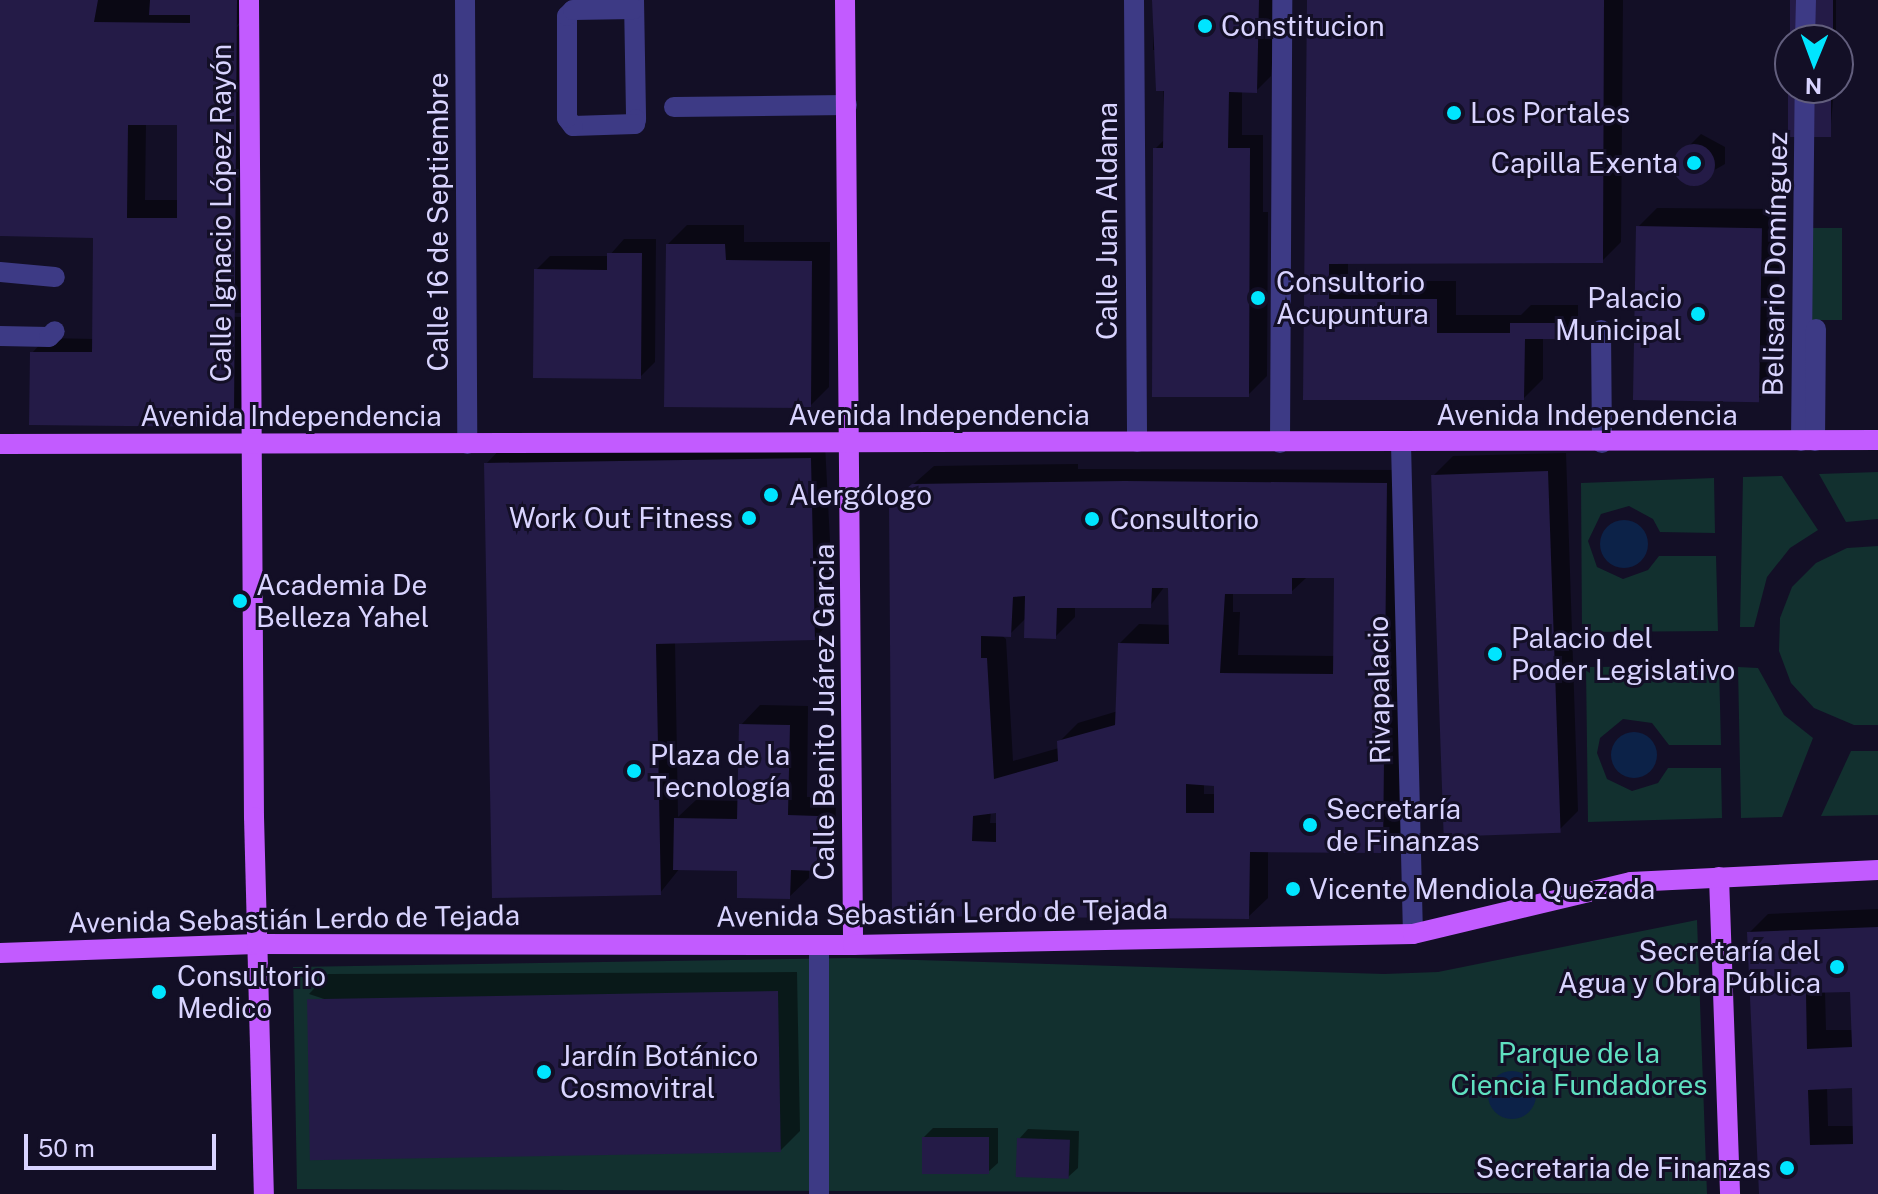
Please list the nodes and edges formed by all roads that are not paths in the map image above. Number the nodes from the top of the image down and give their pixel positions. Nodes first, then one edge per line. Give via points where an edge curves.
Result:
1 (249, 0) edge
2 (465, 0) edge
3 (845, 0) edge
4 (1134, 0) edge
5 (1282, 0) edge
6 (1806, 0) edge
7 (634, 4) edge
8 (1805, 24) edge
9 (1805, 104) edge
10 (847, 105) junction
11 (674, 107) dead end
12 (0, 272) edge
13 (55, 277) dead end
14 (1816, 329) dead end
15 (1601, 330) dead end
16 (55, 331) dead end
17 (0, 336) edge
18 (1878, 440) edge
19 (1808, 441) junction
20 (1137, 442) junction
21 (852, 443) junction
22 (1280, 443) junction
23 (1602, 443) junction
24 (0, 444) edge
25 (250, 444) junction
26 (467, 444) junction
27 (1401, 444) junction
28 (1878, 870) edge
29 (1719, 877) junction
30 (1413, 934) junction
31 (257, 944) junction
32 (819, 945) junction
33 (853, 945) junction
34 (0, 953) edge
35 (264, 1194) edge
36 (819, 1194) edge
37 (1730, 1194) edge

1 - 25 main road, Calle Ignacio López Rayón
2 - 26 street, Calle 16 de Septiembre
3 - 10 main road, Calle Benito Juárez Garcia
4 - 20 street, Calle Juan Aldama
5 - 22 street
6 - 8 street
7 - 7 street via 635,124 573,126 567,118 567,16 573,10
9 - 19 street, Belisario Domínguez
10 - 11 street
10 - 21 main road, Calle Benito Juárez Garcia
12 - 13 street
14 - 19 street
15 - 23 street
16 - 17 street via 49,337
18 - 19 main road, Avenida Independencia
19 - 23 main road, Avenida Independencia
20 - 21 main road, Avenida Independencia
20 - 22 main road, Avenida Independencia
21 - 26 main road, Avenida Independencia
21 - 33 main road, Calle Benito Juárez Garcia
22 - 27 main road, Avenida Independencia
23 - 27 main road, Avenida Independencia
24 - 25 main road, Avenida Independencia
25 - 26 main road, Avenida Independencia
25 - 31 main road, Calle Ignacio López Rayón
27 - 30 street, Rivapalacio
28 - 29 main road, Avenida Sebastián Lerdo de Tejada
29 - 30 main road, Avenida Sebastián Lerdo de Tejada via 1631,882
29 - 37 main road
30 - 33 main road, Avenida Sebastián Lerdo de Tejada
31 - 32 main road, Avenida Sebastián Lerdo de Tejada
31 - 34 main road, Avenida Sebastián Lerdo de Tejada
31 - 35 main road, Calle Ignacio López Rayón
32 - 33 main road, Avenida Sebastián Lerdo de Tejada
32 - 36 street

